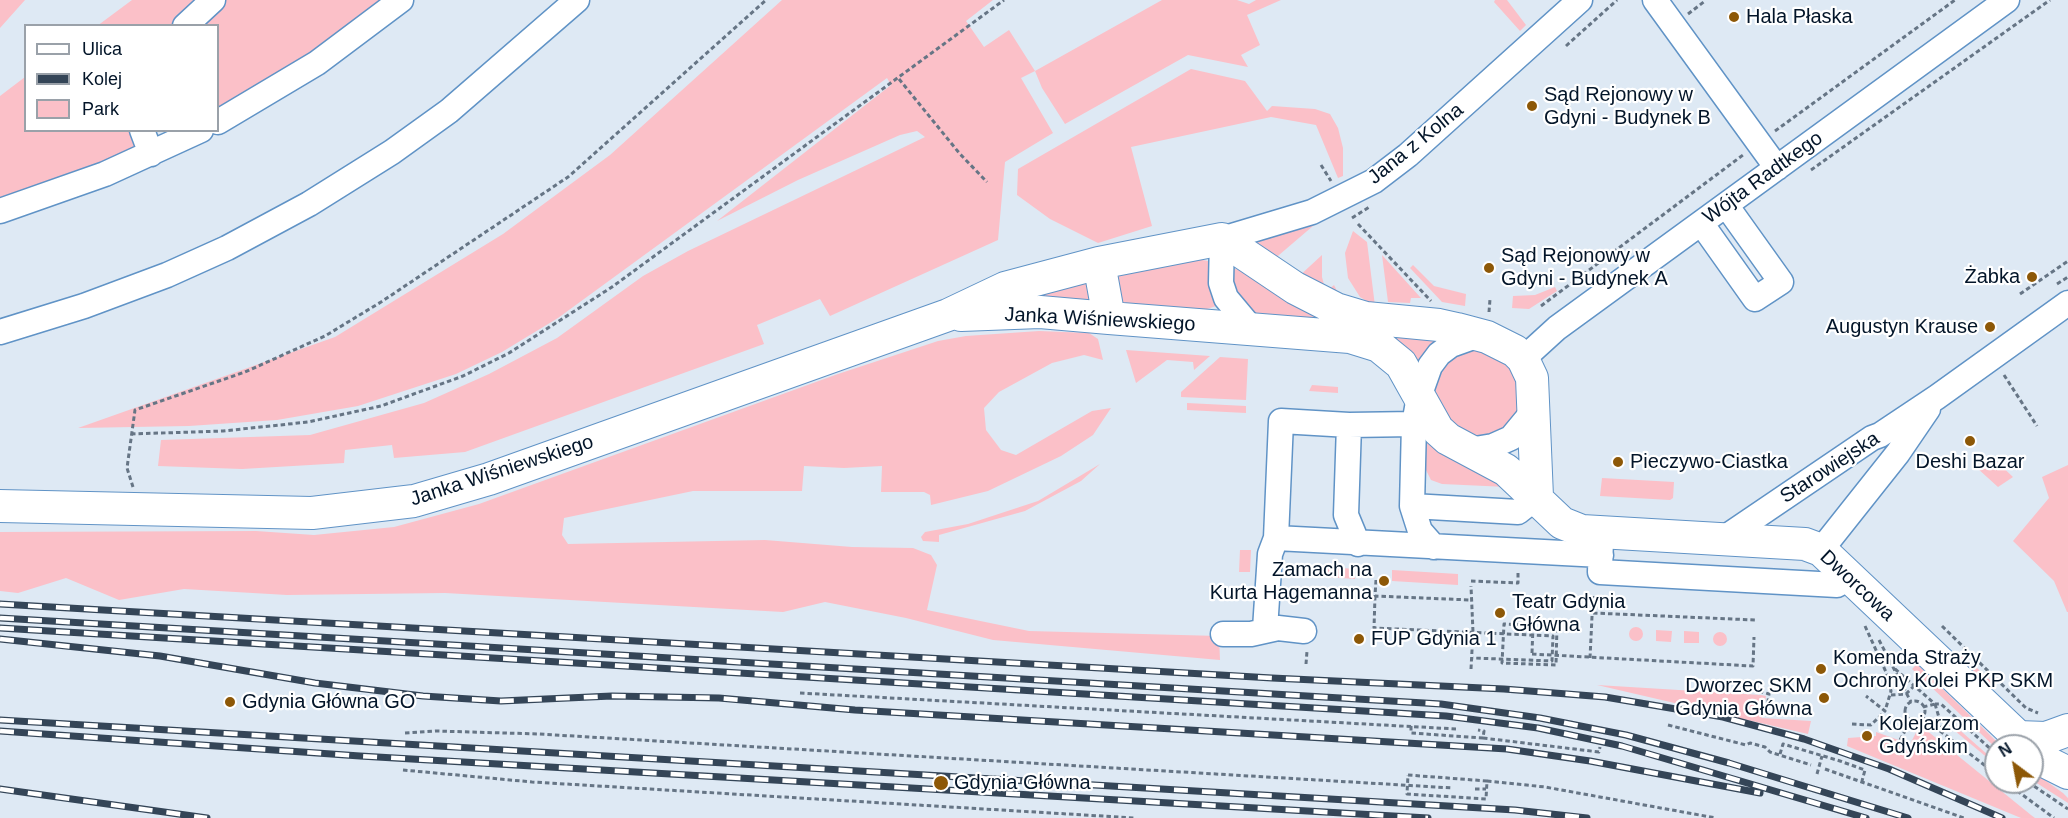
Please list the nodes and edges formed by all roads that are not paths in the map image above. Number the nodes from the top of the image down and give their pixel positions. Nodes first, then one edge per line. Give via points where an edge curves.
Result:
1 (213, 0) edge
2 (401, 0) edge
3 (577, 0) edge
4 (1580, 0) edge
5 (1655, 0) edge
6 (2007, 0) edge
7 (187, 24) edge
8 (219, 121) edge
9 (143, 132) edge
10 (197, 132) edge
11 (151, 154) junction
12 (1777, 168) junction
13 (1726, 204) junction
14 (0, 211) edge
15 (1701, 223) junction
16 (1222, 239) junction
17 (1100, 263) junction
18 (2065, 313) edge
19 (948, 315) junction
20 (1109, 318) junction
21 (1484, 322) junction
22 (1252, 329) junction
23 (0, 332) edge
24 (1523, 359) junction
25 (1937, 397) junction
26 (1535, 409) junction
27 (1417, 410) junction
28 (1349, 425) junction
29 (1880, 435) junction
30 (1469, 450) junction
31 (1898, 453) junction
32 (1537, 497) junction
33 (0, 506) edge
34 (1412, 506) junction
35 (1276, 538) junction
36 (1723, 540) junction
37 (1358, 544) junction
38 (1601, 544) junction
39 (1434, 547) junction
40 (1821, 550) junction
41 (1849, 577) junction
42 (1265, 629) junction
43 (1223, 634) dead end
44 (1305, 641) road end
45 (2057, 721) edge
46 (2006, 734) edge
47 (2044, 739) edge
48 (2044, 761) edge
49 (2068, 773) edge

1 - 7 street
2 - 8 street via 317,63
3 - 23 street via 448,111 364,171 300,209 167,275
4 - 16 street, Jana z Kolna via 1374,181 1312,212
5 - 12 street
6 - 12 street, Wójta Radtkego
9 - 11 street
10 - 11 street
11 - 14 street via 83,183
12 - 13 street, Wójta Radtkego
13 - 15 street, Wójta Radtkego
13 - 15 street via 1781,282 1755,299
15 - 24 street, Wójta Radtkego via 1557,328
16 - 17 main road, Janka Wiśniewskiego
16 - 21 main road via 1295,288 1336,309 1365,318 1439,324
16 - 22 street via 1221,283 1226,298
17 - 19 main road, Janka Wiśniewskiego via 1005,288
17 - 20 main road
18 - 25 street, Starowiejska
19 - 20 main road, Janka Wiśniewskiego via 1041,312
19 - 33 main road, Janka Wiśniewskiego via 489,479 414,501 312,513
20 - 22 main road, Janka Wiśniewskiego
21 - 24 main road via 1500,342
21 - 27 street via 1439,354 1430,366
22 - 27 main road, Janka Wiśniewskiego via 1350,337 1379,346 1401,364
24 - 26 main road via 1532,378
25 - 29 street, Starowiejska
25 - 31 street, Starowiejska
26 - 30 street via 1511,438
26 - 32 main road
27 - 28 street
27 - 30 main road via 1448,439
27 - 34 street
28 - 35 street via 1281,421
28 - 37 street via 1346,514
29 - 31 street
29 - 36 street, Starowiejska
30 - 32 main road, Dworcowa via 1500,465
31 - 40 street, Starowiejska
32 - 34 street via 1518,512
32 - 38 main road, Dworcowa via 1562,523
34 - 39 street via 1420,531
35 - 37 street
35 - 42 street via 1270,554
36 - 38 main road, Dworcowa
36 - 40 main road, Dworcowa via 1805,544
37 - 39 street
38 - 39 street
38 - 41 street via 1600,572 1837,585
40 - 41 main road, Dworcowa
41 - 46 main road, Dworcowa
42 - 43 street via 1251,634
42 - 44 street
45 - 47 main road
48 - 49 main road, Dworcowa

